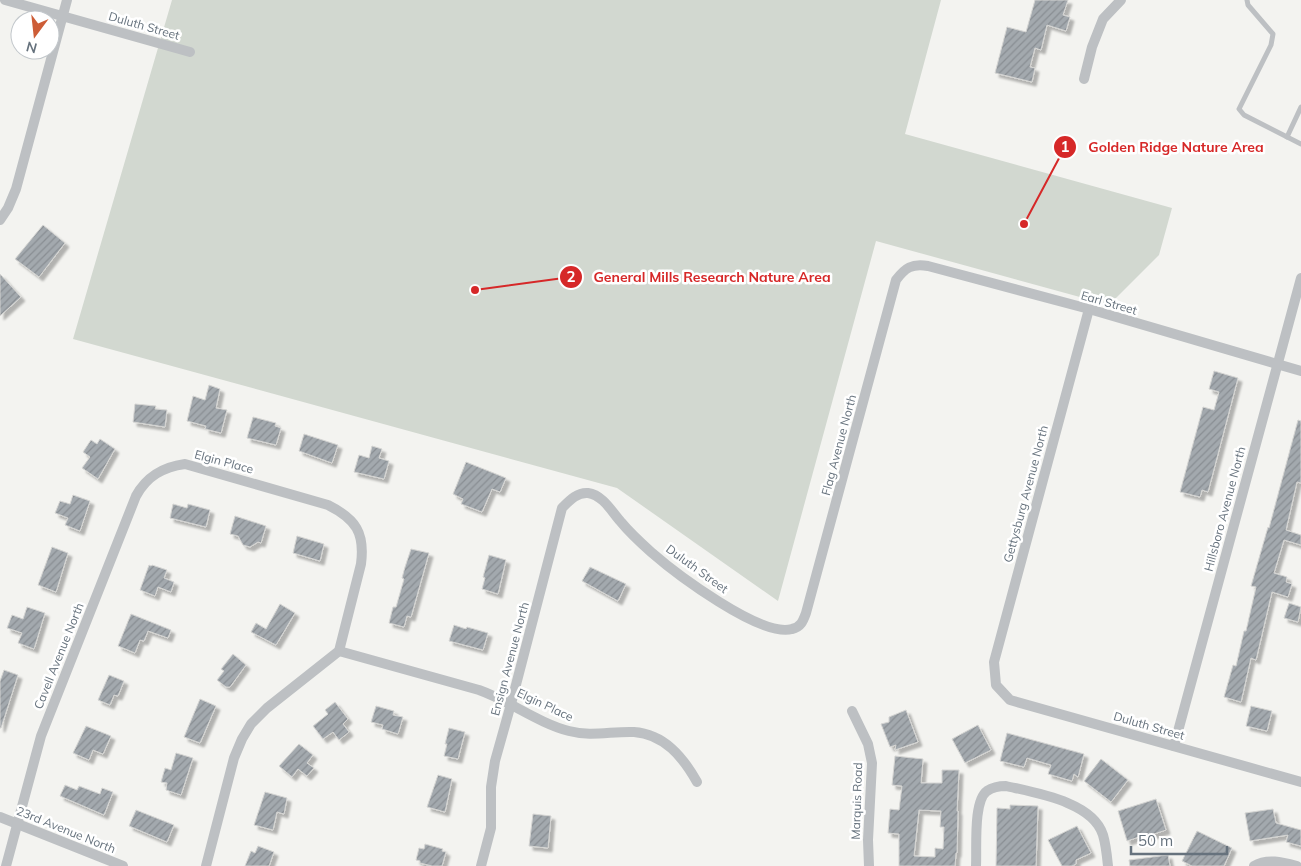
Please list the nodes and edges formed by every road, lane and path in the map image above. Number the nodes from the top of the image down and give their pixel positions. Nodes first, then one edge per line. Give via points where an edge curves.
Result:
1 (5, 0) edge
2 (67, 0) edge
3 (1121, 0) edge
4 (1247, 0) edge
5 (63, 16) junction
6 (190, 52) dead end
7 (1084, 79) dead end
8 (1301, 107) edge
9 (1287, 137) junction
10 (1301, 144) edge
11 (0, 220) edge
12 (910, 266) joint
13 (1301, 278) edge
14 (1089, 310) junction
15 (1277, 365) junction
16 (1301, 372) edge
17 (162, 470) joint
18 (604, 502) joint
19 (792, 629) joint
20 (338, 651) junction
21 (996, 685) joint
22 (511, 704) junction
23 (852, 711) dead end
24 (1174, 746) junction
25 (697, 782) dead end
26 (1301, 782) edge
27 (0, 817) edge
28 (18, 824) junction
29 (6, 866) edge
30 (123, 866) edge
31 (206, 866) edge
32 (481, 866) edge
33 (869, 866) edge
34 (976, 866) edge
35 (1108, 866) edge
36 (1254, 866) edge
37 (1297, 866) edge

1 - 5 street, Duluth Street
2 - 5 street
3 - 7 street via 1103,19
4 - 9 lane via 1273,34 1271,45 1239,109 1244,115
5 - 6 street, Duluth Street
5 - 11 street via 16,189
8 - 9 lane
9 - 10 lane
12 - 14 street, Earl Street via 928,266
12 - 19 street, Flag Avenue North via 896,280 806,613 802,624
13 - 15 street, Hillsboro Avenue North
14 - 15 street, Earl Street
14 - 21 street, Gettysburg Avenue North via 994,662
15 - 16 street, Earl Street
15 - 24 street, Hillsboro Avenue North
17 - 20 street, Elgin Place via 185,464 197,467 328,505 351,520 363,551
17 - 28 street, Cavell Avenue North via 147,481 136,496 41,736
18 - 19 street, Duluth Street via 652,552 684,578 759,623 777,630
18 - 22 street, Ensign Avenue North via 589,493 581,494 571,498 562,508
20 - 22 street, Elgin Place via 479,690
20 - 31 street via 251,724 234,758
21 - 24 street, Duluth Street via 1010,700
22 - 25 street, Elgin Place via 569,731 595,735 634,732 648,735 674,749
22 - 32 street, Ensign Avenue North via 494,767 491,828
23 - 33 street, Marquis Road via 868,744 872,763
24 - 26 street, Duluth Street
27 - 28 street, 23rd Avenue North
28 - 29 street, Cavell Avenue North
28 - 30 street, 23rd Avenue North
34 - 35 street via 978,808 981,798 997,786 1071,804 1085,811 1103,834
36 - 37 street via 1268,861

